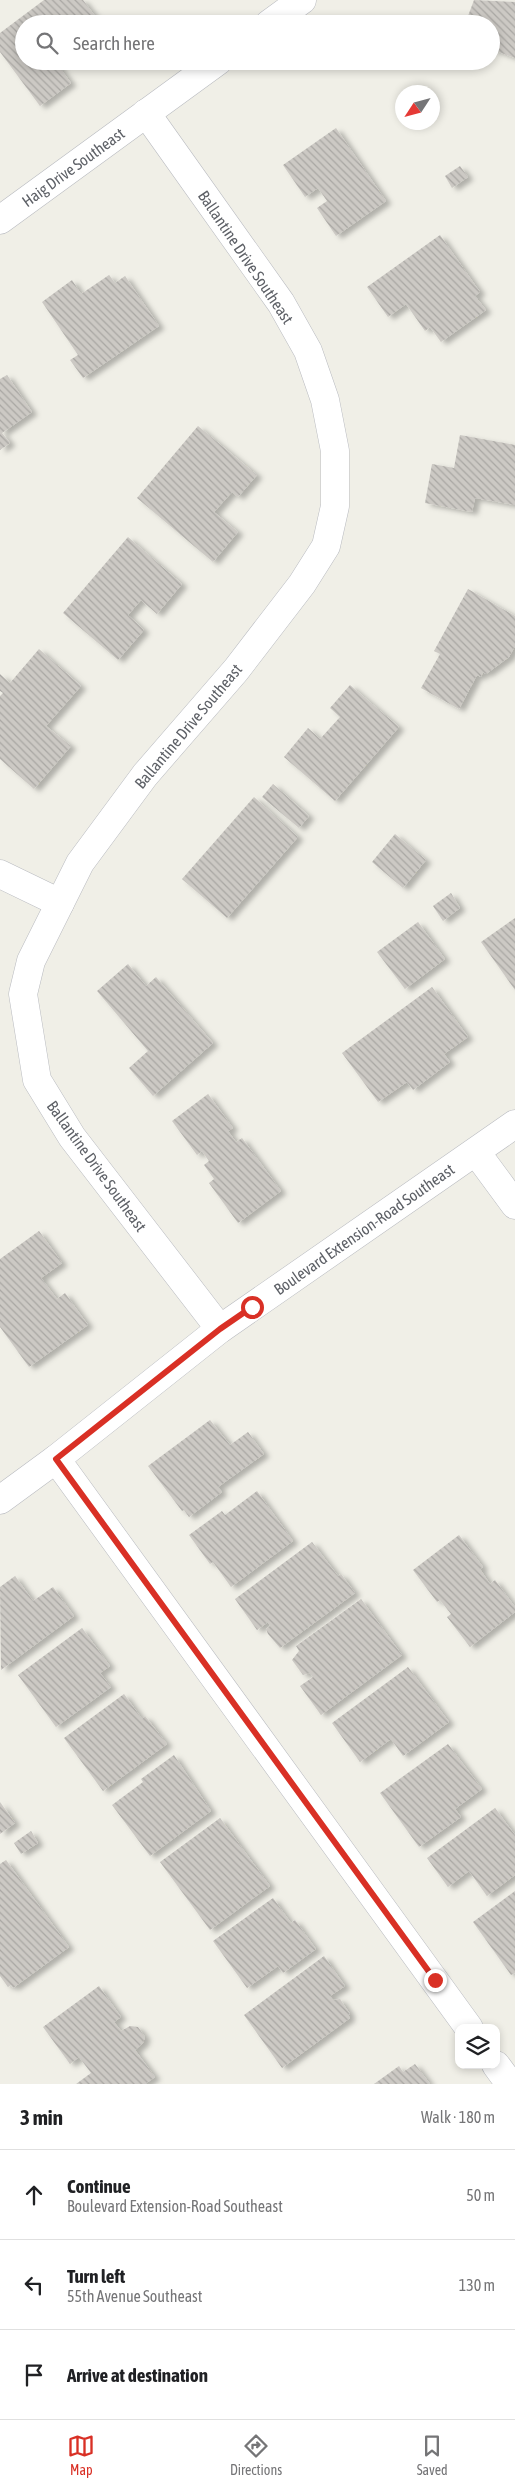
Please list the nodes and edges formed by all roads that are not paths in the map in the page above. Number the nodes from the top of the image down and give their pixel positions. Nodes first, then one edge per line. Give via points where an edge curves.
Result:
1 (302, 0) edge
2 (281, 15) edge
3 (206, 70) edge
4 (146, 113) junction
5 (0, 220) edge
6 (0, 874) edge
7 (60, 903) junction
8 (515, 1124) edge
9 (476, 1152) junction
10 (515, 1205) edge
11 (220, 1329) junction
12 (56, 1459) junction
13 (0, 1500) edge
14 (466, 2024) edge
15 (499, 2069) edge
16 (510, 2084) edge

1 - 2 street
3 - 4 street, Haig Drive Southeast
4 - 5 street, Haig Drive Southeast
4 - 7 street, Ballantine Drive Southeast via 282,303 308,351 325,400 335,450 335,506 326,546 302,584 236,670 145,775 80,863
6 - 7 street
7 - 11 street, Ballantine Drive Southeast via 32,961 23,994 37,1080 72,1137
8 - 9 street, Boulevard Extension-Road Southeast
9 - 10 street
9 - 11 street, Boulevard Extension-Road Southeast
11 - 12 street, Boulevard Extension-Road Southeast
12 - 13 street, Boulevard Extension-Road Southeast
12 - 14 street
15 - 16 street

